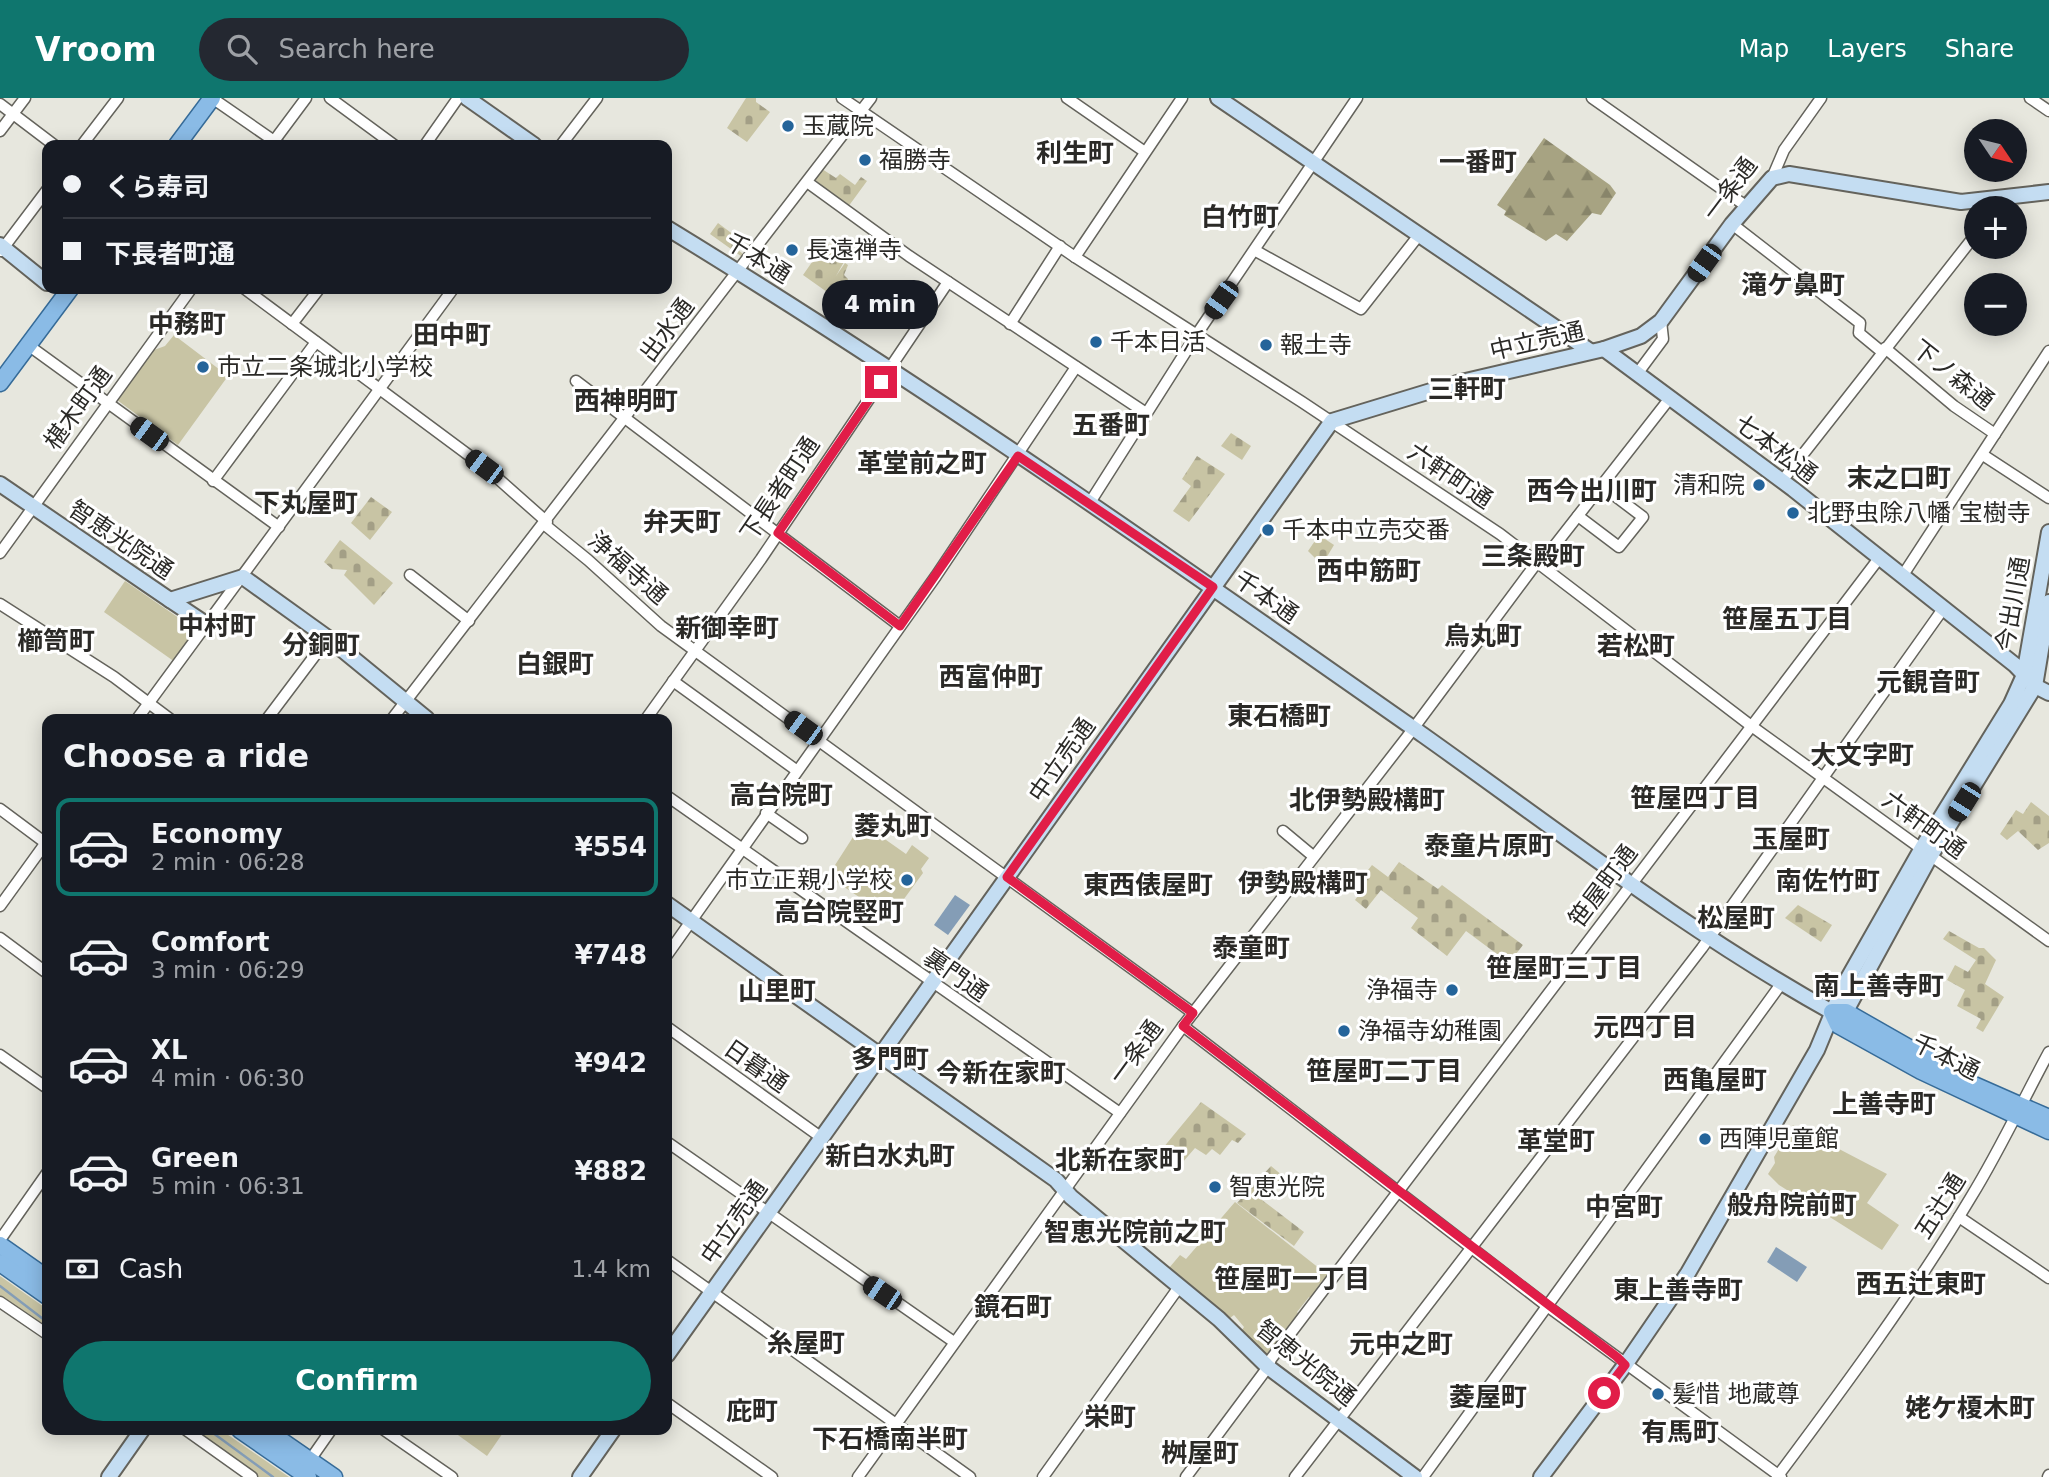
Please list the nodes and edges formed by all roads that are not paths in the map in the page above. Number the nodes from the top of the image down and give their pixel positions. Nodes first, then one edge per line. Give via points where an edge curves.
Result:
1 (25, 98) edge
2 (118, 98) edge
3 (212, 98) edge
4 (306, 98) edge
5 (331, 98) edge
6 (457, 98) edge
7 (467, 98) edge
8 (597, 98) edge
9 (842, 98) edge
10 (871, 98) edge
11 (1068, 98) edge
12 (1182, 98) edge
13 (1218, 98) edge
14 (1357, 98) edge
15 (1592, 98) edge
16 (1821, 98) edge
17 (2030, 98) edge
18 (0, 104) edge
19 (861, 111) junction
20 (2049, 111) edge
21 (13, 114) junction
22 (0, 131) edge
23 (47, 140) edge
24 (86, 140) edge
25 (181, 140) edge
26 (270, 140) edge
27 (278, 140) edge
28 (387, 140) edge
29 (428, 140) edge
30 (527, 140) edge
31 (565, 140) edge
32 (1145, 152) junction
33 (1313, 163) junction
34 (1772, 178) junction
35 (807, 182) junction
36 (2049, 192) edge
37 (42, 196) edge
38 (2027, 197) edge
39 (1964, 202) edge
40 (1746, 206) junction
41 (1732, 224) junction
42 (672, 232) edge
43 (1419, 235) junction
44 (1060, 246) junction
45 (1, 248) edge
46 (1964, 249) edge
47 (1256, 251) junction
48 (1075, 257) junction
49 (738, 272) junction
50 (42, 279) edge
51 (948, 282) junction
52 (61, 294) edge
53 (187, 294) edge
54 (252, 294) edge
55 (315, 294) edge
56 (449, 294) edge
57 (1661, 321) junction
58 (292, 324) junction
59 (1010, 324) junction
60 (1197, 334) junction
61 (316, 342) junction
62 (28, 345) junction
63 (1597, 350) junction
64 (1884, 350) junction
65 (2049, 351) edge
66 (1076, 367) junction
67 (889, 370) junction
68 (1637, 374) junction
69 (576, 381) dead end
70 (0, 383) edge
71 (380, 388) junction
72 (1670, 398) junction
73 (107, 403) junction
74 (1146, 413) junction
75 (625, 419) junction
76 (1332, 421) junction
77 (1995, 434) junction
78 (1983, 455) junction
79 (1018, 456) junction
80 (214, 481) junction
81 (1782, 481) junction
82 (0, 484) edge
83 (1602, 486) junction
84 (2049, 498) edge
85 (1089, 504) junction
86 (33, 507) junction
87 (1578, 516) junction
88 (546, 524) junction
89 (279, 527) junction
90 (2049, 532) edge
91 (778, 533) junction
92 (0, 553) edge
93 (1880, 557) junction
94 (1540, 562) junction
95 (410, 575) dead end
96 (1903, 575) junction
97 (243, 578) junction
98 (1213, 587) junction
99 (170, 600) junction
100 (2049, 602) edge
101 (0, 604) edge
102 (1943, 609) junction
103 (469, 621) junction
104 (206, 624) junction
105 (900, 626) junction
106 (328, 638) junction
107 (695, 650) junction
108 (2024, 675) junction
109 (673, 681) junction
110 (2046, 691) edge
111 (406, 702) junction
112 (149, 703) junction
113 (141, 714) edge
114 (163, 714) edge
115 (271, 714) edge
116 (396, 714) edge
117 (421, 714) edge
118 (650, 714) edge
119 (1750, 725) junction
120 (1413, 729) junction
121 (818, 739) junction
122 (796, 770) junction
123 (1822, 779) junction
124 (672, 800) edge
125 (0, 809) edge
126 (766, 813) junction
127 (1283, 831) dead end
128 (802, 838) dead end
129 (42, 839) edge
130 (741, 848) junction
131 (42, 850) edge
132 (1926, 852) junction
133 (1313, 856) junction
134 (1007, 877) junction
135 (1631, 884) junction
136 (0, 906) edge
137 (672, 908) edge
138 (691, 922) junction
139 (0, 938) edge
140 (1709, 938) junction
141 (2049, 941) edge
142 (672, 948) edge
143 (42, 969) edge
144 (930, 982) junction
145 (1781, 984) junction
146 (1193, 1013) junction
147 (1839, 1016) junction
148 (1183, 1026) junction
149 (672, 1031) edge
150 (2049, 1052) edge
151 (0, 1055) edge
152 (879, 1056) junction
153 (42, 1084) edge
154 (2019, 1112) junction
155 (1120, 1113) junction
156 (2049, 1118) edge
157 (2049, 1131) edge
158 (822, 1138) junction
159 (672, 1147) edge
160 (42, 1180) edge
161 (1066, 1189) junction
162 (1399, 1190) junction
163 (767, 1214) junction
164 (1959, 1217) junction
165 (0, 1240) edge
166 (0, 1245) edge
167 (1473, 1249) junction
168 (0, 1263) edge
169 (672, 1264) edge
170 (42, 1274) edge
171 (2049, 1278) edge
172 (1179, 1287) junction
173 (42, 1292) edge
174 (711, 1293) junction
175 (0, 1302) edge
176 (1547, 1306) junction
177 (42, 1331) edge
178 (672, 1338) edge
179 (954, 1342) junction
180 (1625, 1365) junction
181 (1268, 1367) junction
182 (672, 1407) edge
183 (1338, 1420) junction
184 (896, 1424) junction
185 (138, 1435) edge
186 (193, 1435) edge
187 (249, 1435) edge
188 (272, 1435) edge
189 (328, 1435) edge
190 (391, 1435) edge
191 (609, 1435) edge
192 (309, 1469) edge
193 (1779, 1476) edge
194 (109, 1477) edge
195 (252, 1477) edge
196 (334, 1477) edge
197 (452, 1477) edge
198 (580, 1477) edge
199 (772, 1477) edge
200 (858, 1477) edge
201 (971, 1477) edge
202 (1043, 1477) edge
203 (1186, 1477) edge
204 (1295, 1477) edge
205 (1415, 1477) edge
206 (1423, 1477) edge
207 (1541, 1477) edge

1 - 21 street
2 - 24 street
3 - 25 main road
3 - 26 street
4 - 27 street
5 - 28 street
6 - 29 street
7 - 30 street
8 - 31 street
9 - 19 street, 六軒町通
10 - 19 street, 出水通
11 - 32 street
12 - 32 street
13 - 33 street, 七本松通
14 - 33 street
15 - 40 street
16 - 34 street, 一条通 via 1784,150
17 - 20 street
18 - 21 street
19 - 35 street, 出水通
19 - 44 street, 六軒町通
21 - 22 street
21 - 23 street
32 - 48 street
33 - 43 street, 七本松通
33 - 47 street
34 - 39 street via 1788,173
34 - 40 street, 一条通
35 - 49 street, 出水通
35 - 51 street
36 - 38 street
37 - 45 street
40 - 41 street, 一条通
41 - 57 street, 一条通
41 - 64 street, 下ノ森通 via 1860,323 1858,332
42 - 49 street, 千本通
43 - 47 street via 1360,309
43 - 63 street, 七本松通
44 - 48 street, 六軒町通
44 - 59 street
45 - 50 street
46 - 64 street
47 - 60 street
48 - 60 street, 六軒町通
49 - 67 street, 千本通
49 - 75 street, 出水通
51 - 59 street
51 - 67 street, 下長者町通
52 - 62 main road
53 - 73 street, 椹木町通
54 - 58 street, 浄福寺通
55 - 58 street
56 - 71 street
57 - 63 street, 一条通 via 1641,336
57 - 68 street via 1663,339
58 - 61 street, 浄福寺通
59 - 66 street
60 - 74 street
60 - 76 street, 六軒町通
61 - 71 street, 浄福寺通
61 - 80 street
62 - 70 main road
62 - 73 street
63 - 68 street, 七本松通
63 - 76 street, 中立売通 via 1457,383
64 - 77 street, 下ノ森通
64 - 81 street
65 - 77 street
66 - 74 street
66 - 79 street
67 - 79 street, 千本通
67 - 91 street, 下長者町通
68 - 72 street, 七本松通
69 - 75 street
71 - 88 street, 浄福寺通 via 486,468
71 - 89 street
72 - 81 street, 七本松通
72 - 83 street, 一条通
73 - 80 street
73 - 86 street, 椹木町通
74 - 85 street
75 - 88 street, 出水通
75 - 91 street
76 - 94 street, 六軒町通
76 - 98 street, 中立売通
77 - 78 street
78 - 84 street
78 - 96 street
79 - 85 street, 千本通
79 - 105 street
80 - 89 street
81 - 93 street, 七本松通
82 - 86 street, 智恵光院通
83 - 87 street, 一条通
83 - 87 street via 1643,517 1619,547
85 - 98 street, 千本通
86 - 92 street, 椹木町通
86 - 99 street, 智恵光院通
87 - 94 street, 一条通
88 - 103 street, 出水通
88 - 107 street, 浄福寺通 via 661,626
89 - 97 street
90 - 108 street, 今出川通
91 - 105 street
91 - 107 street, 下長者町通
93 - 96 street, 七本松通
93 - 119 street, 笹屋町通
94 - 119 street, 六軒町通
94 - 120 street, 一条通
95 - 103 street
96 - 102 street, 七本松通
97 - 99 street, 智恵光院通
97 - 104 street
97 - 106 street
98 - 120 street, 千本通
98 - 134 street, 中立売通
99 - 104 street
100 - 110 street, 今出川通
101 - 112 street
102 - 108 street, 七本松通
102 - 123 street
103 - 111 street, 出水通
104 - 112 street
105 - 121 street
106 - 111 street
106 - 115 street
107 - 109 street, 下長者町通
107 - 121 street, 浄福寺通
108 - 110 street, 七本松通
108 - 132 street, 今出川通
109 - 118 street, 下長者町通
109 - 122 street
110 - 132 street, 今出川通
111 - 116 street, 出水通
111 - 117 street
112 - 113 street
112 - 114 street
119 - 123 street, 六軒町通
119 - 135 street, 笹屋町通
120 - 133 street, 一条通
120 - 135 street, 千本通
121 - 122 street
121 - 134 street, 浄福寺通
122 - 126 street
123 - 132 street, 六軒町通
123 - 140 street
124 - 130 street, 裏門通
125 - 129 street
126 - 128 street
126 - 130 street
127 - 133 street
130 - 138 street
130 - 144 street, 裏門通
131 - 136 street
132 - 141 street, 六軒町通
132 - 147 street, 今出川通
133 - 146 street, 一条通
134 - 144 street, 中立売通
134 - 146 street, 浄福寺通
135 - 140 street, 千本通
135 - 162 street, 笹屋町通
137 - 138 street, 智恵光院通
138 - 142 street
138 - 152 street, 智恵光院通
139 - 143 street
140 - 145 street, 千本通
140 - 167 street
144 - 152 street, 中立売通
144 - 155 street, 裏門通
145 - 147 street, 千本通
145 - 176 street
146 - 148 street, 一条通
147 - 154 main road, 千本通
147 - 180 street, 今出川通 via 1688,1273
148 - 155 street, 一条通
148 - 162 street
149 - 158 street, 日暮通
150 - 154 street, 五辻通
151 - 153 street
152 - 158 street, 中立売通
152 - 161 street, 智恵光院通
154 - 156 main road, 千本通
154 - 157 main road, 千本通
154 - 164 street, 五辻通
155 - 161 street, 一条通
158 - 163 street, 中立売通
159 - 163 street
160 - 165 street
161 - 172 street, 智恵光院通
161 - 179 street, 一条通
162 - 167 street
162 - 181 street, 笹屋町通
163 - 174 street, 中立売通
163 - 179 street
164 - 171 street
164 - 193 street, 五辻通 via 1866,1358
166 - 170 main road
167 - 176 street
167 - 183 street
168 - 173 main road
169 - 174 street
172 - 181 street, 智恵光院通
172 - 202 street
174 - 178 street, 中立売通
174 - 184 street
175 - 177 street
176 - 180 street
176 - 206 street
179 - 184 street, 一条通
180 - 193 street
180 - 207 street, 今出川通
181 - 183 street, 智恵光院通
181 - 203 street, 笹屋町通
182 - 199 street
183 - 204 street
183 - 205 street, 智恵光院通
184 - 200 street, 一条通
184 - 201 street
185 - 194 street
186 - 195 street
187 - 192 main road
188 - 192 main road
189 - 192 street
190 - 197 street
191 - 198 street
192 - 196 main road

